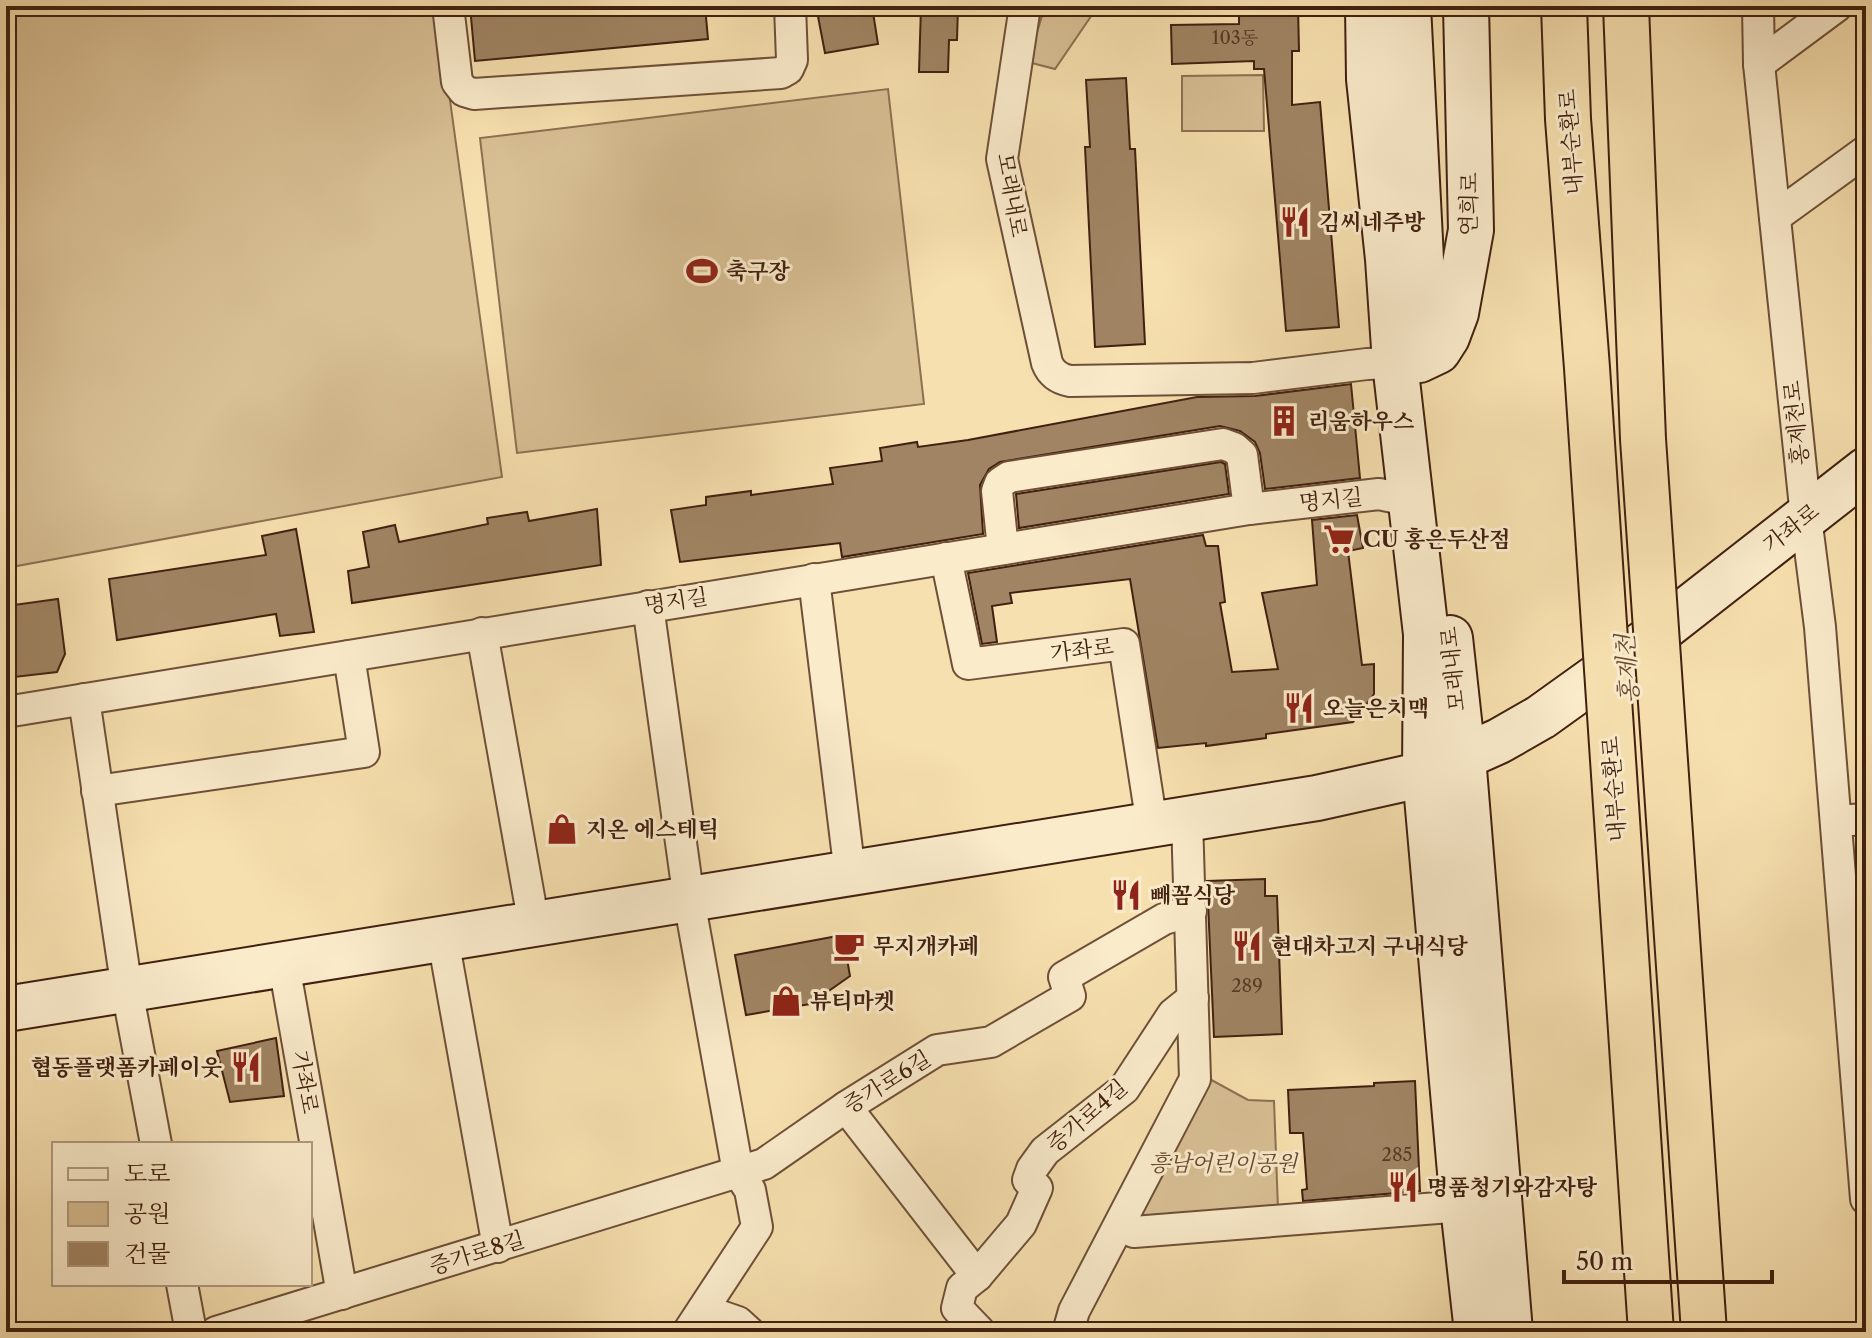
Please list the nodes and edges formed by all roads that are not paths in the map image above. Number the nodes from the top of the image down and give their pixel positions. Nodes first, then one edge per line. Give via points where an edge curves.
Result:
1 (448, 6) edge
2 (790, 6) edge
3 (1025, 6) edge
4 (1368, 6) edge
5 (1408, 6) edge
6 (1466, 6) edge
7 (1564, 6) edge
8 (1626, 6) edge
9 (1758, 6) edge
10 (1837, 6) edge
11 (1759, 64) junction
12 (1866, 151) edge
13 (1775, 217) junction
14 (1418, 227) junction
15 (1471, 230) junction
16 (1407, 361) junction
17 (1866, 441) edge
18 (1866, 470) edge
19 (1412, 501) junction
20 (1249, 509) junction
21 (1806, 517) junction
22 (1003, 549) junction
23 (946, 558) junction
24 (814, 579) junction
25 (648, 606) junction
26 (482, 633) junction
27 (349, 656) junction
28 (84, 699) junction
29 (6, 712) edge
30 (1444, 766) junction
31 (97, 791) junction
32 (1866, 819) edge
33 (1836, 821) junction
34 (1169, 822) junction
35 (850, 874) junction
36 (689, 900) junction
37 (1191, 911) junction
38 (534, 925) junction
39 (443, 939) junction
40 (284, 965) junction
41 (127, 990) junction
42 (1193, 998) junction
43 (6, 1009) edge
44 (846, 1107) junction
45 (156, 1142) edge
46 (738, 1172) junction
47 (1866, 1199) edge
48 (1463, 1206) junction
49 (1120, 1226) junction
50 (498, 1247) junction
51 (977, 1276) junction
52 (182, 1286) edge
53 (342, 1294) junction
54 (696, 1321) edge
55 (191, 1332) edge
56 (216, 1332) edge
57 (749, 1332) edge
58 (980, 1332) edge
59 (1068, 1332) edge
60 (1447, 1332) edge
61 (1477, 1332) edge
62 (1510, 1332) edge
63 (1651, 1332) edge
64 (1704, 1332) edge

1 - 2 street via 457,82 474,94 781,73 792,60
3 - 16 street, 모래내로 via 1002,159 1047,363 1059,378 1253,378
4 - 16 main road, 모래내로 via 1369,79 1387,246
5 - 14 main road, 모래내로
6 - 15 main road, 연희로
7 - 63 highway, 내부순환로, bridge
8 - 64 highway, bridge via 1643,439
9 - 11 street, 홍제천로
10 - 11 street
11 - 13 street, 홍제천로
12 - 13 street
13 - 21 street, 홍제천로
14 - 15 main road via 1427,242 1443,249 1457,246
14 - 16 main road, 모래내로 via 1421,259
15 - 16 main road, 연희로 via 1447,337 1438,351
16 - 19 main road, 모래내로
16 - 30 main road, 모래내로
17 - 21 main road via 1836,466
18 - 21 main road, 가좌로
19 - 20 street, 명지길 via 1379,494
19 - 30 main road, 모래내로
20 - 22 street, 명지길
20 - 22 street via 1242,455 1223,444 1009,477 997,491
21 - 30 main road, 가좌로, bridge via 1541,717
21 - 33 street, 홍제천로
22 - 23 street, 명지길
23 - 24 street, 명지길
23 - 34 street, 가좌로 via 968,664 1124,644
24 - 25 street, 명지길
24 - 35 street
25 - 26 street, 명지길
25 - 36 street
26 - 27 street, 명지길
26 - 38 street
27 - 28 street, 명지길
27 - 31 street via 364,752
28 - 29 street, 명지길
28 - 31 street
30 - 34 main road via 1317,798
30 - 48 main road, 모래내로
30 - 62 main road, 모래내로
31 - 41 street
32 - 33 street
33 - 47 street, 홍제천로
34 - 35 main road
34 - 37 street
35 - 36 main road
36 - 38 main road
36 - 46 street
37 - 42 street
37 - 44 street, 증가로6길 via 1164,919 1064,977 1070,996 991,1042 937,1050
38 - 39 main road
39 - 40 main road
39 - 50 street
40 - 41 main road
40 - 53 street, 가좌로
41 - 43 main road
41 - 45 street
42 - 49 street via 1193,1085
42 - 51 street, 증가로4길 via 1173,1014 1124,1089 1045,1151 1028,1180 1037,1188 1021,1224
44 - 46 street, 증가로6길 via 764,1164
44 - 51 street
46 - 50 street, 증가로8길
46 - 54 street via 750,1190 757,1227
48 - 49 street via 1134,1232
48 - 61 main road, 모래내로
49 - 59 street
50 - 53 street, 증가로8길
51 - 58 street, 증가로4길 via 962,1288 957,1308
52 - 55 street
53 - 56 street, 증가로8길
54 - 57 street via 738,1322
60 - 61 street

